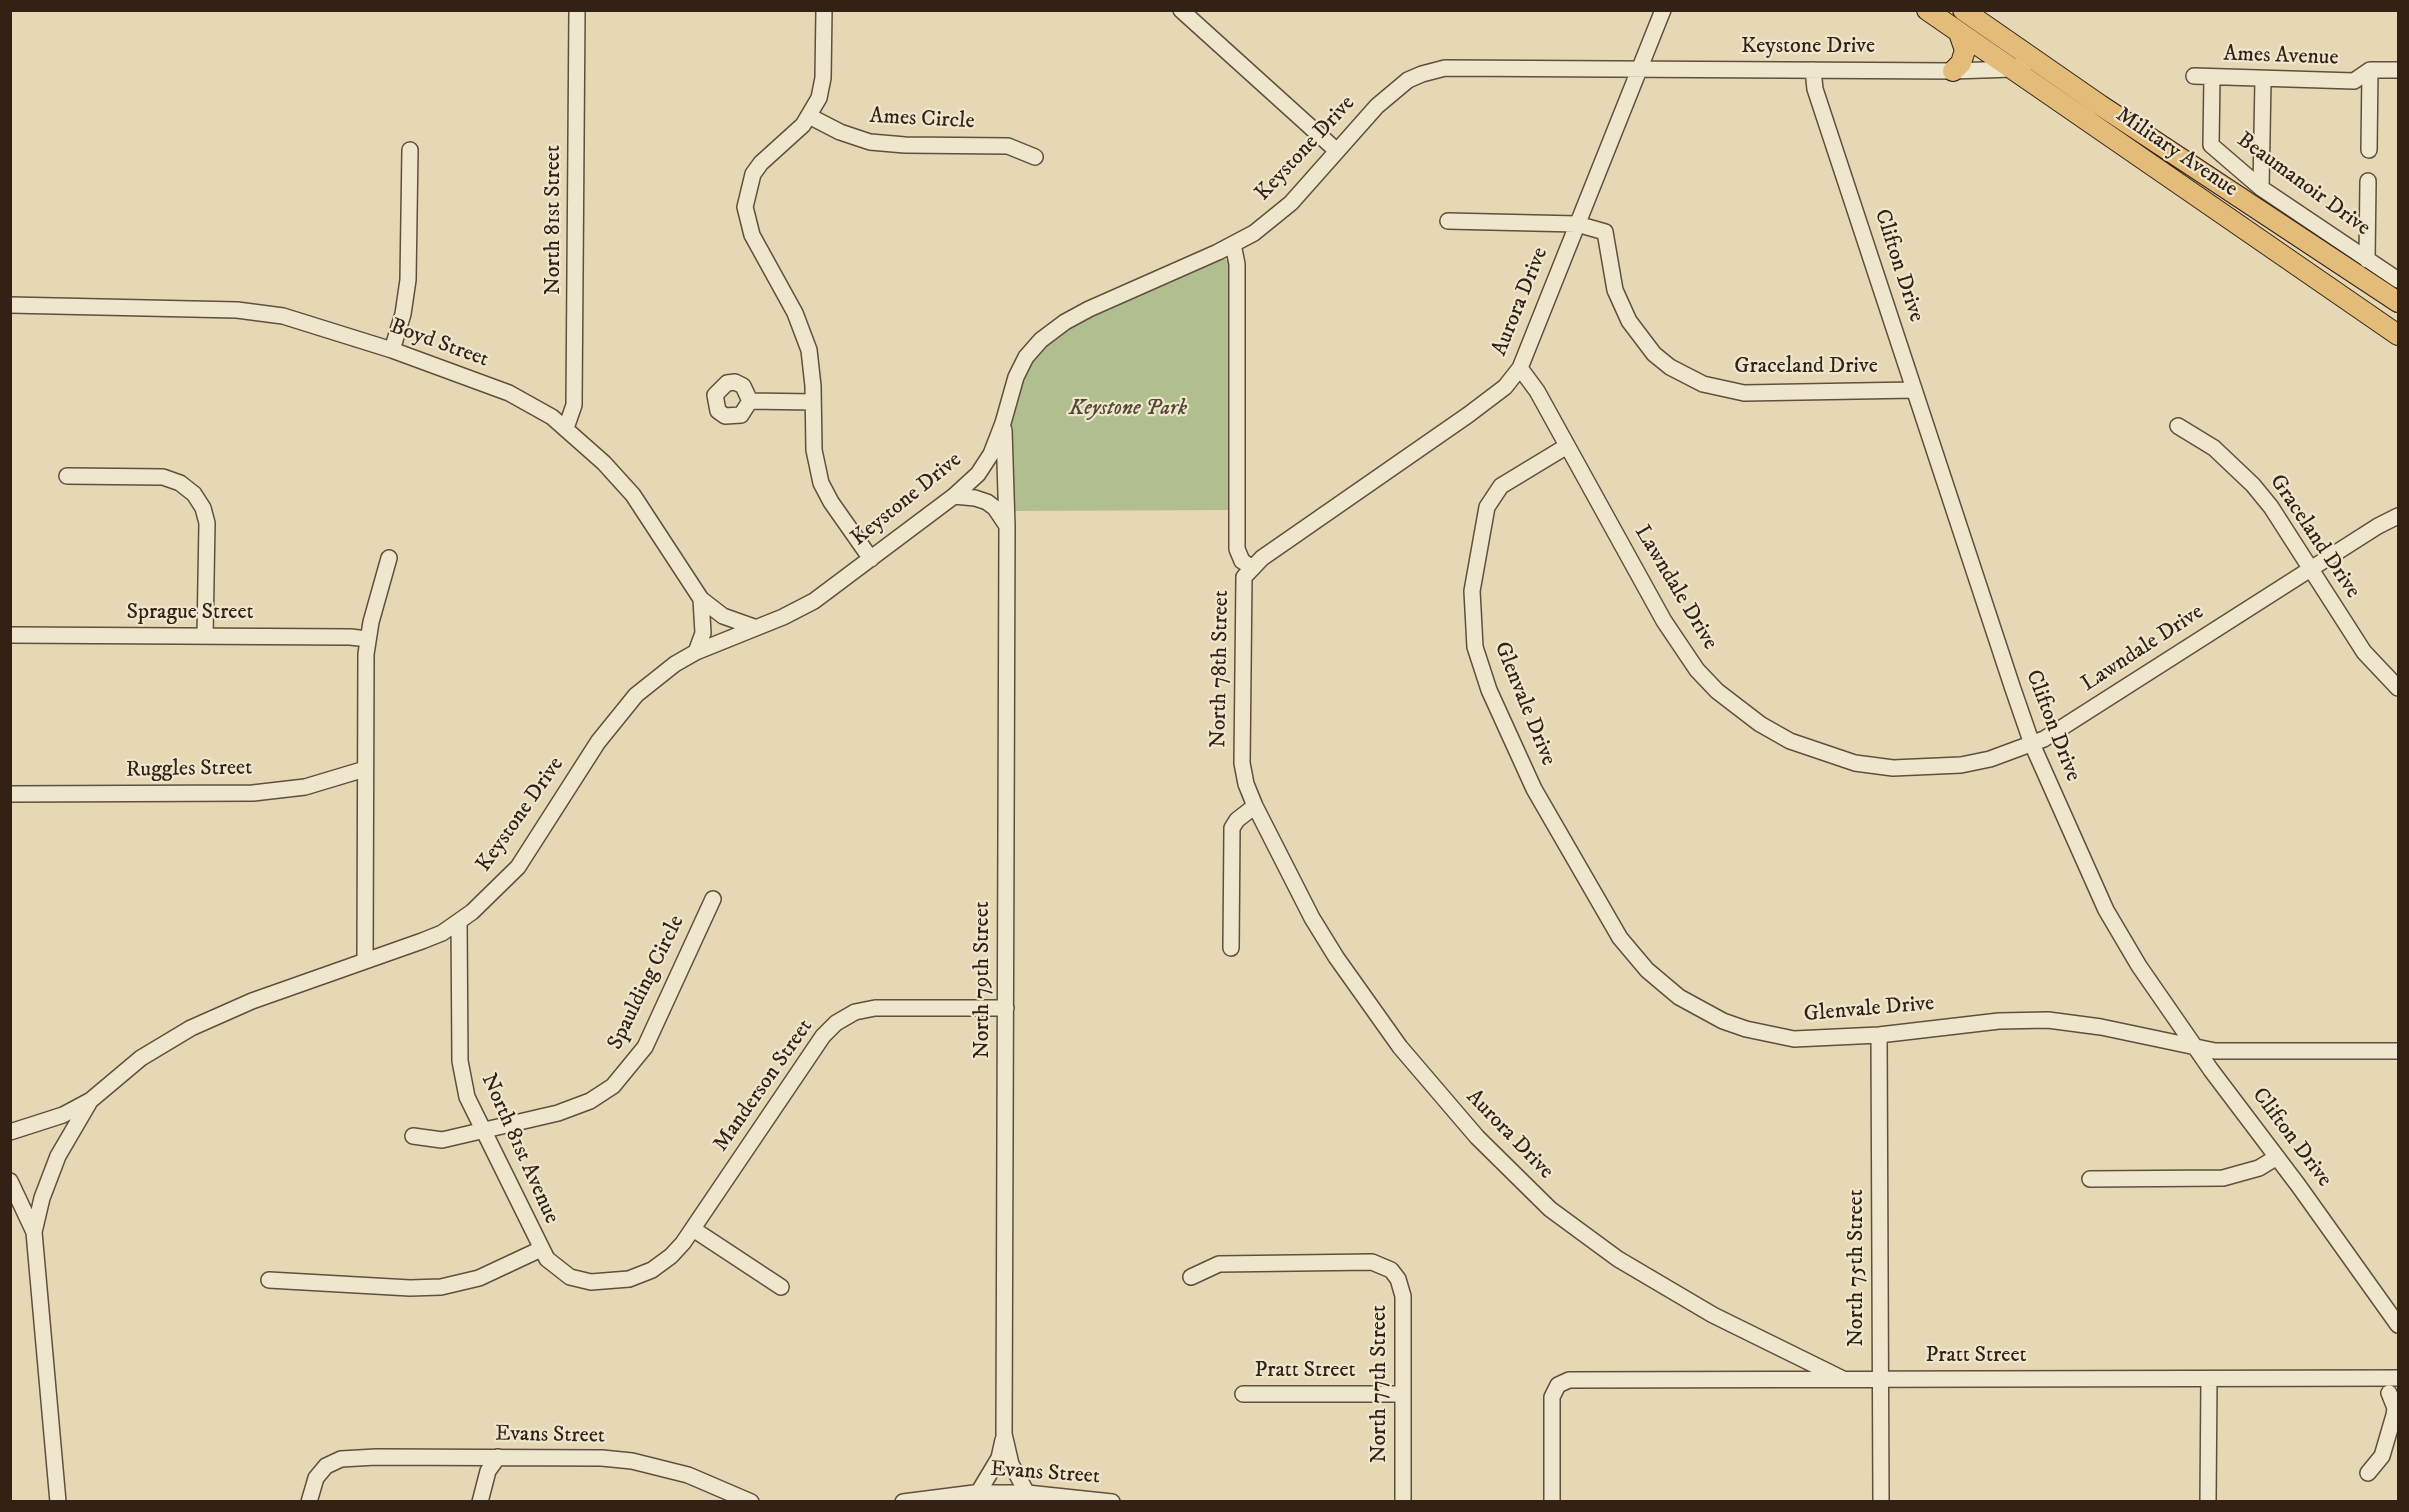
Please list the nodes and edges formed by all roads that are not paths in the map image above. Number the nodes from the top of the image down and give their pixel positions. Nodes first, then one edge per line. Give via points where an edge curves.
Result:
1 (577, 10) edge
2 (824, 10) edge
3 (1181, 10) edge
4 (1663, 10) edge
5 (1927, 10) edge
6 (1963, 10) edge
7 (1959, 33) junction
8 (2034, 59) junction
9 (1638, 69) junction
10 (2012, 69) junction
11 (1813, 70) junction
12 (2370, 70) junction
13 (2398, 70) edge
14 (1953, 71) junction
15 (2194, 76) dead end
16 (2212, 77) junction
17 (2263, 80) junction
18 (809, 116) junction
19 (410, 150) dead end
20 (1337, 150) junction
21 (2368, 150) dead end
22 (1035, 157) dead end
23 (2368, 181) dead end
24 (2261, 188) junction
25 (1448, 221) dead end
26 (1577, 224) junction
27 (1233, 244) junction
28 (2367, 260) junction
29 (2398, 280) edge
30 (2398, 302) edge
31 (10, 304) edge
32 (2398, 335) edge
33 (392, 350) junction
34 (1520, 368) junction
35 (1914, 390) junction
36 (750, 401) dead end
37 (813, 402) junction
38 (1003, 423) junction
39 (2178, 426) dead end
40 (566, 429) junction
41 (1567, 446) junction
42 (67, 476) dead end
43 (954, 496) junction
44 (2398, 516) edge
45 (1007, 526) junction
46 (389, 558) dead end
47 (871, 559) junction
48 (1253, 568) junction
49 (2311, 569) junction
50 (702, 599) junction
51 (754, 627) junction
52 (10, 635) edge
53 (205, 636) junction
54 (368, 639) junction
55 (696, 652) junction
56 (2398, 688) edge
57 (2032, 744) junction
58 (365, 769) junction
59 (10, 794) edge
60 (1255, 806) junction
61 (713, 899) dead end
62 (459, 921) junction
63 (1231, 948) dead end
64 (365, 962) junction
65 (1006, 1008) junction
66 (1879, 1035) junction
67 (2194, 1046) junction
68 (2398, 1051) edge
69 (91, 1100) junction
70 (483, 1131) junction
71 (10, 1132) edge
72 (412, 1136) dead end
73 (2277, 1156) junction
74 (2090, 1179) dead end
75 (10, 1181) edge
76 (693, 1229) junction
77 (34, 1232) junction
78 (541, 1249) junction
79 (1191, 1276) dead end
80 (269, 1280) dead end
81 (781, 1287) dead end
82 (2398, 1325) edge
83 (1843, 1379) junction
84 (1880, 1379) junction
85 (2209, 1379) junction
86 (2392, 1383) edge
87 (1243, 1394) dead end
88 (1403, 1394) junction
89 (1004, 1434) junction
90 (498, 1457) junction
91 (2368, 1473) dead end
92 (1027, 1492) junction
93 (978, 1493) junction
94 (58, 1502) edge
95 (309, 1502) edge
96 (480, 1502) edge
97 (751, 1502) edge
98 (903, 1502) edge
99 (1112, 1502) edge
100 (1403, 1502) edge
101 (1552, 1502) edge
102 (1881, 1502) edge
103 (2208, 1502) edge

1 - 40 street, North 81st Street via 574,405
2 - 18 street via 824,78
3 - 20 street
4 - 9 street, Aurora Drive
5 - 7 main road, Military Avenue
6 - 8 main road, Military Avenue
7 - 10 main road, Military Avenue
7 - 14 main road via 1965,50
8 - 10 street, Keystone Drive
8 - 30 main road, Military Avenue
9 - 11 street, Keystone Drive
9 - 20 street, Keystone Drive via 1434,70 1398,88
9 - 26 street, Aurora Drive
10 - 14 street, Keystone Drive
10 - 32 main road, Military Avenue
11 - 14 street, Keystone Drive
11 - 35 street, Clifton Drive via 1815,89
12 - 13 street, Ames Avenue
12 - 17 street, Ames Avenue via 2354,81
12 - 21 street
15 - 16 street, Ames Avenue
16 - 17 street, Ames Avenue
16 - 24 street, Beaumanoir Drive via 2211,146
17 - 24 street
18 - 22 street, Ames Circle via 870,142 1008,146
18 - 37 street via 753,174 745,207 752,235 804,334 812,367
19 - 33 street via 408,280
20 - 27 street, Keystone Drive via 1291,203 1254,233
23 - 28 street
24 - 28 street, Beaumanoir Drive
25 - 26 street
26 - 34 street, Aurora Drive
26 - 35 street, Graceland Drive via 1605,232 1616,290 1629,321 1654,354 1689,378 1744,393
27 - 38 street, Keystone Drive via 1089,309 1049,332 1020,367
27 - 48 street, North 78th Street via 1237,264 1238,549 1242,561
28 - 29 street, Beaumanoir Drive
31 - 33 street, Boyd Street via 256,312 315,324
33 - 40 street, Boyd Street via 509,393
34 - 41 street, Lawndale Drive
34 - 48 street, Aurora Drive via 1505,387 1471,413
35 - 57 street, Clifton Drive
36 - 37 street
37 - 47 street via 814,450 821,483
38 - 43 street, Keystone Drive via 985,464
38 - 45 street, North 79th Street
39 - 49 street, Graceland Drive via 2214,448 2253,484
40 - 50 street, Boyd Street via 633,495
41 - 57 street, Lawndale Drive via 1681,649 1717,691 1760,724 1823,754 1888,768 1961,765
41 - 66 street, Glenvale Drive via 1509,481 1492,497 1472,591 1472,628 1480,665 1534,789 1620,938 1647,970 1679,997 1723,1021 1772,1036 1815,1040
42 - 53 street via 171,479 194,494 206,520
43 - 45 street via 987,502
43 - 47 street, Keystone Drive
44 - 49 street, Lawndale Drive
45 - 65 street, North 79th Street
46 - 54 street
47 - 51 street, Keystone Drive via 814,601
48 - 60 street, North 78th Street via 1244,577 1242,763
49 - 56 street, Graceland Drive via 2364,652
49 - 57 street, Lawndale Drive
50 - 51 street, Boyd Street via 723,616
50 - 55 street via 705,619
51 - 55 street, Keystone Drive
52 - 53 street, Sprague Street
53 - 54 street, Sprague Street
54 - 58 street
55 - 62 street, Keystone Drive via 654,680 621,712 518,867 490,897
57 - 67 street, Clifton Drive via 2106,910
58 - 59 street, Ruggles Street via 305,787 253,793
58 - 64 street
60 - 63 street via 1236,820 1232,828
60 - 83 street, Aurora Drive via 1312,918 1363,997 1438,1093 1518,1179 1576,1230 1651,1280
61 - 70 street, Spaulding Circle via 645,1047 623,1076 602,1094 576,1108
62 - 64 street, Keystone Drive via 422,941
62 - 70 street, North 81st Avenue via 461,1073
64 - 69 street, Keystone Drive via 252,1001 191,1028 141,1058
65 - 76 street, Manderson Street via 875,1008 855,1012 836,1023 823,1036
65 - 89 street, North 79th Street
66 - 67 street, Glenvale Drive via 2000,1021 2048,1020
66 - 84 street, North 75th Street
67 - 68 street, Glenvale Drive via 2215,1051
67 - 73 street, Clifton Drive
69 - 71 street, Keystone Drive via 47,1121
69 - 77 street via 58,1156
70 - 72 street, Spaulding Circle via 442,1140
70 - 78 street, North 81st Avenue
73 - 74 street via 2259,1168 2223,1178
73 - 82 street, Clifton Drive
75 - 77 street
76 - 78 street, Manderson Street via 662,1263 616,1282 570,1277 550,1263
76 - 81 street
77 - 94 street
78 - 80 street via 479,1278 441,1287
79 - 88 street, North 77th Street via 1218,1264 1372,1262 1391,1270 1404,1296
83 - 84 street, Pratt Street
83 - 101 street, Pratt Street via 1569,1380 1556,1388 1552,1397
84 - 85 street, Pratt Street
84 - 102 street, North 75th Street
85 - 86 street, Pratt Street
85 - 103 street
86 - 91 street via 2384,1407 2390,1423 2382,1456
87 - 88 street, Pratt Street
88 - 100 street, North 77th Street
89 - 92 street, North 79th Street via 1011,1464
89 - 93 street, North 79th Street via 999,1458
90 - 95 street, Evans Street via 342,1459 319,1473
90 - 96 street via 488,1471
90 - 97 street, Evans Street via 632,1461 688,1475
92 - 93 street, Evans Street
92 - 99 street, Evans Street
93 - 98 street, Evans Street

